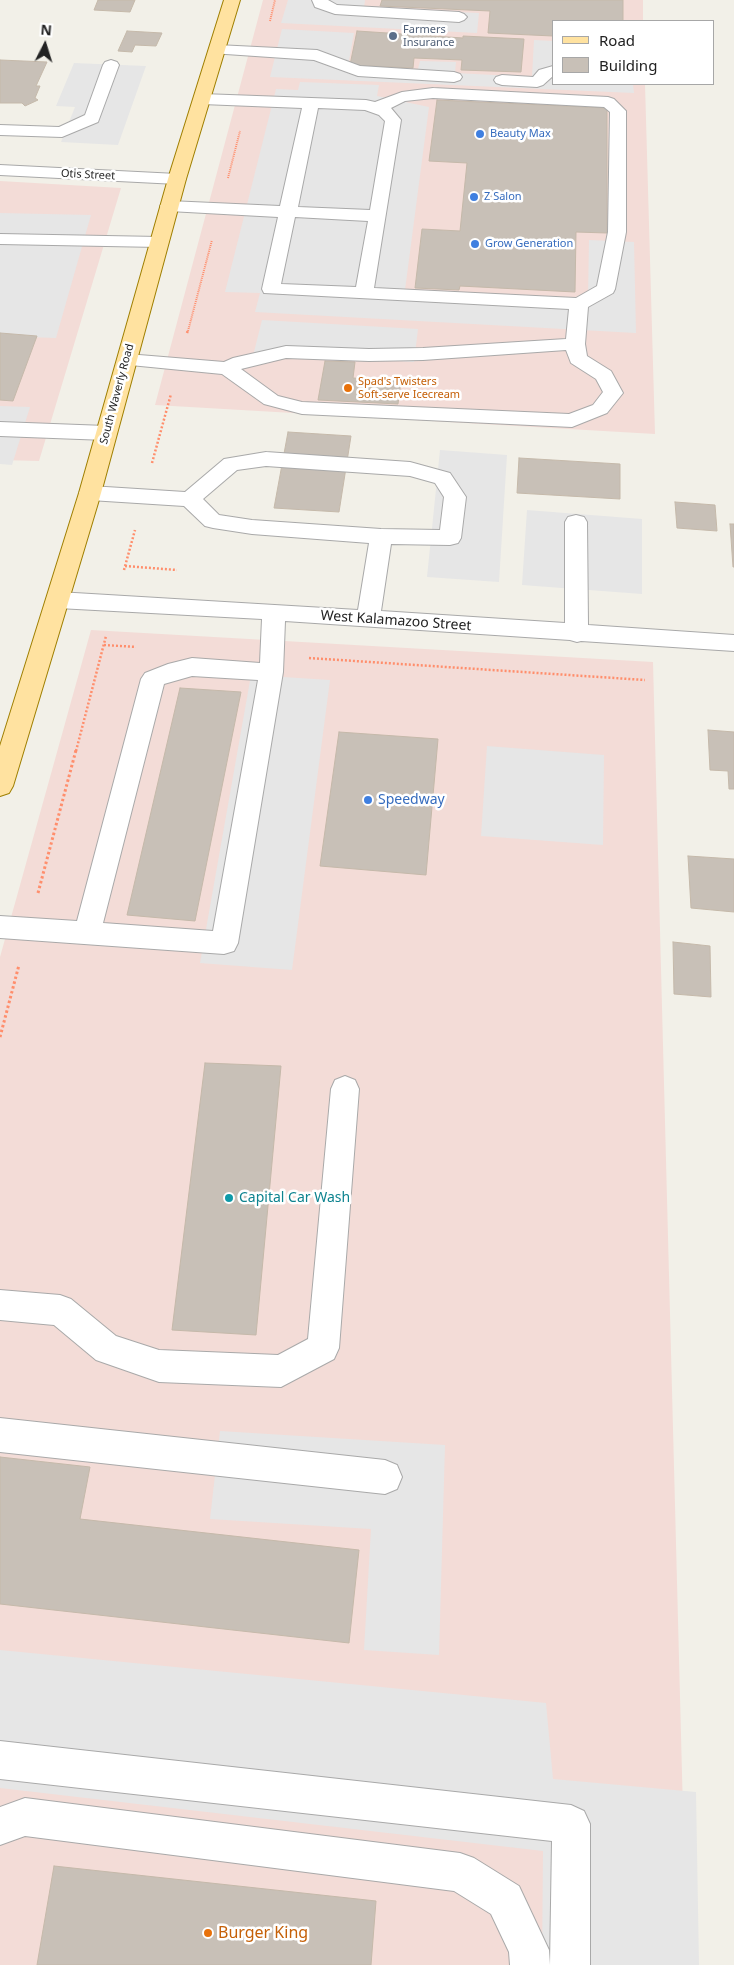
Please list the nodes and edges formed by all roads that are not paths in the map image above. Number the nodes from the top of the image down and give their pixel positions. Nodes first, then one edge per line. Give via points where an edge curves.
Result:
1 (232, 0) edge
2 (320, 0) edge
3 (459, 17) dead end
4 (217, 50) junction
5 (112, 65) dead end
6 (552, 71) edge
7 (469, 78) dead end
8 (489, 79) dead end
9 (202, 99) junction
10 (310, 103) junction
11 (378, 107) junction
12 (0, 130) edge
13 (0, 170) edge
14 (177, 179) junction
15 (169, 206) junction
16 (287, 212) junction
17 (378, 216) junction
18 (0, 240) edge
19 (159, 242) junction
20 (364, 294) junction
21 (579, 304) junction
22 (577, 351) junction
23 (127, 360) junction
24 (234, 365) junction
25 (0, 429) edge
26 (106, 433) junction
27 (90, 493) junction
28 (190, 499) junction
29 (576, 522) dead end
30 (381, 536) junction
31 (58, 600) junction
32 (274, 612) junction
33 (368, 618) junction
34 (577, 634) junction
35 (734, 643) edge
36 (271, 664) junction
37 (0, 786) edge
38 (0, 927) edge
39 (87, 933) junction
40 (345, 1089) dead end
41 (0, 1305) edge
42 (0, 1435) edge
43 (385, 1477) dead end
44 (0, 1760) edge
45 (0, 1826) edge
46 (530, 1965) edge
47 (570, 1965) edge

1 - 4 main road, South Waverly Road
2 - 3 street via 320,4 335,10
4 - 7 street via 317,55 358,71
4 - 9 main road, South Waverly Road
5 - 12 street via 92,118 62,132
6 - 8 street via 545,73 537,82
9 - 10 street
9 - 14 main road, South Waverly Road
10 - 11 street
10 - 16 street
11 - 17 street via 393,120
11 - 21 street via 402,97 433,93 608,102 618,111 618,232 606,289
13 - 14 street, Otis Street
14 - 15 main road, South Waverly Road
15 - 16 street
15 - 19 main road, South Waverly Road
16 - 17 street
16 - 20 street via 271,289
17 - 20 street
18 - 19 street
19 - 23 main road, South Waverly Road
20 - 21 street
21 - 22 street
22 - 24 street via 402,372
22 - 24 street via 604,375 613,394 600,409 572,421 302,408 271,400
23 - 24 street
23 - 26 main road, South Waverly Road
25 - 26 street
26 - 27 main road, South Waverly Road
27 - 28 street
27 - 31 main road, South Waverly Road
28 - 30 street via 213,520 252,527
28 - 30 street via 230,464 266,459 410,469 443,478 455,497 450,538
29 - 34 street
30 - 33 street
31 - 32 street, West Kalamazoo Street
31 - 37 main road, South Waverly Road
32 - 33 street, West Kalamazoo Street
32 - 36 street
33 - 34 street, West Kalamazoo Street
34 - 35 street, West Kalamazoo Street
36 - 39 street via 176,670 153,679
36 - 39 street via 224,943
38 - 39 street
40 - 41 street via 323,1348 281,1371 159,1366 107,1349 60,1310
42 - 43 street
44 - 47 street via 571,1824
45 - 46 street via 25,1817 460,1872 505,1900 529,1950

